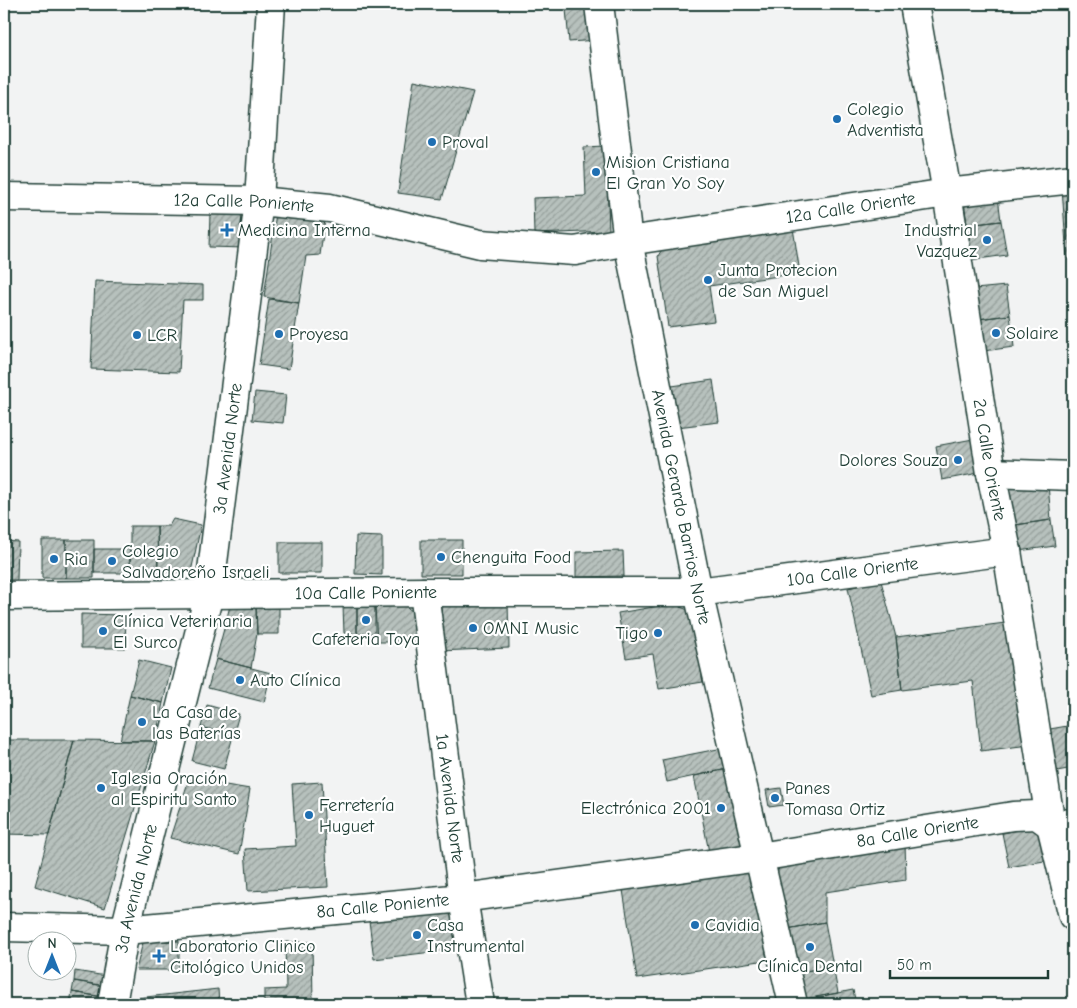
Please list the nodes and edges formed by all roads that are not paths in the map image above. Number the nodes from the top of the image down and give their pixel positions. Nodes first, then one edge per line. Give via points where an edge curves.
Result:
1 (271, 4) edge
2 (599, 4) edge
3 (914, 4) edge
4 (1073, 179) edge
5 (947, 193) junction
6 (4, 197) edge
7 (259, 202) junction
8 (628, 242) junction
9 (990, 473) junction
10 (1073, 476) edge
11 (1006, 551) junction
12 (424, 592) junction
13 (698, 592) junction
14 (209, 594) junction
15 (4, 596) edge
16 (1062, 824) edge
17 (759, 857) junction
18 (463, 898) junction
19 (1073, 916) edge
20 (4, 927) edge
21 (125, 930) junction
22 (112, 1004) edge
23 (480, 1004) edge
24 (793, 1004) edge

1 - 7 street, 3a Avenida Norte
2 - 8 street, Avenida Gerardo Barrios Norte
3 - 5 street, 2a Calle Oriente
4 - 5 street, 12a Calle Oriente
5 - 8 street, 12a Calle Oriente
5 - 9 street, 2a Calle Oriente
6 - 7 street, 12a Calle Poniente
7 - 8 street, 12a Calle Poniente via 330,208 480,244 575,251
7 - 14 street, 3a Avenida Norte
8 - 13 street, Avenida Gerardo Barrios Norte
9 - 10 street
9 - 11 street, 2a Calle Oriente
11 - 13 street, 10a Calle Oriente
11 - 16 street, 2a Calle Oriente
12 - 13 street, 10a Calle Poniente
12 - 14 street, 10a Calle Poniente
12 - 18 street, 1a Avenida Norte
13 - 17 street, Avenida Gerardo Barrios Norte
14 - 15 street, 10a Calle Poniente
14 - 21 street, 3a Avenida Norte
16 - 17 street, 8a Calle Oriente via 1037,815 1013,816
16 - 19 street, 2a Calle Oriente
17 - 18 street, 8a Calle Poniente
17 - 24 street, Avenida Gerardo Barrios Norte
18 - 21 street, 8a Calle Poniente
18 - 23 street, 1a Avenida Norte
20 - 21 street, 8a Calle Poniente
21 - 22 street, 3a Avenida Norte

